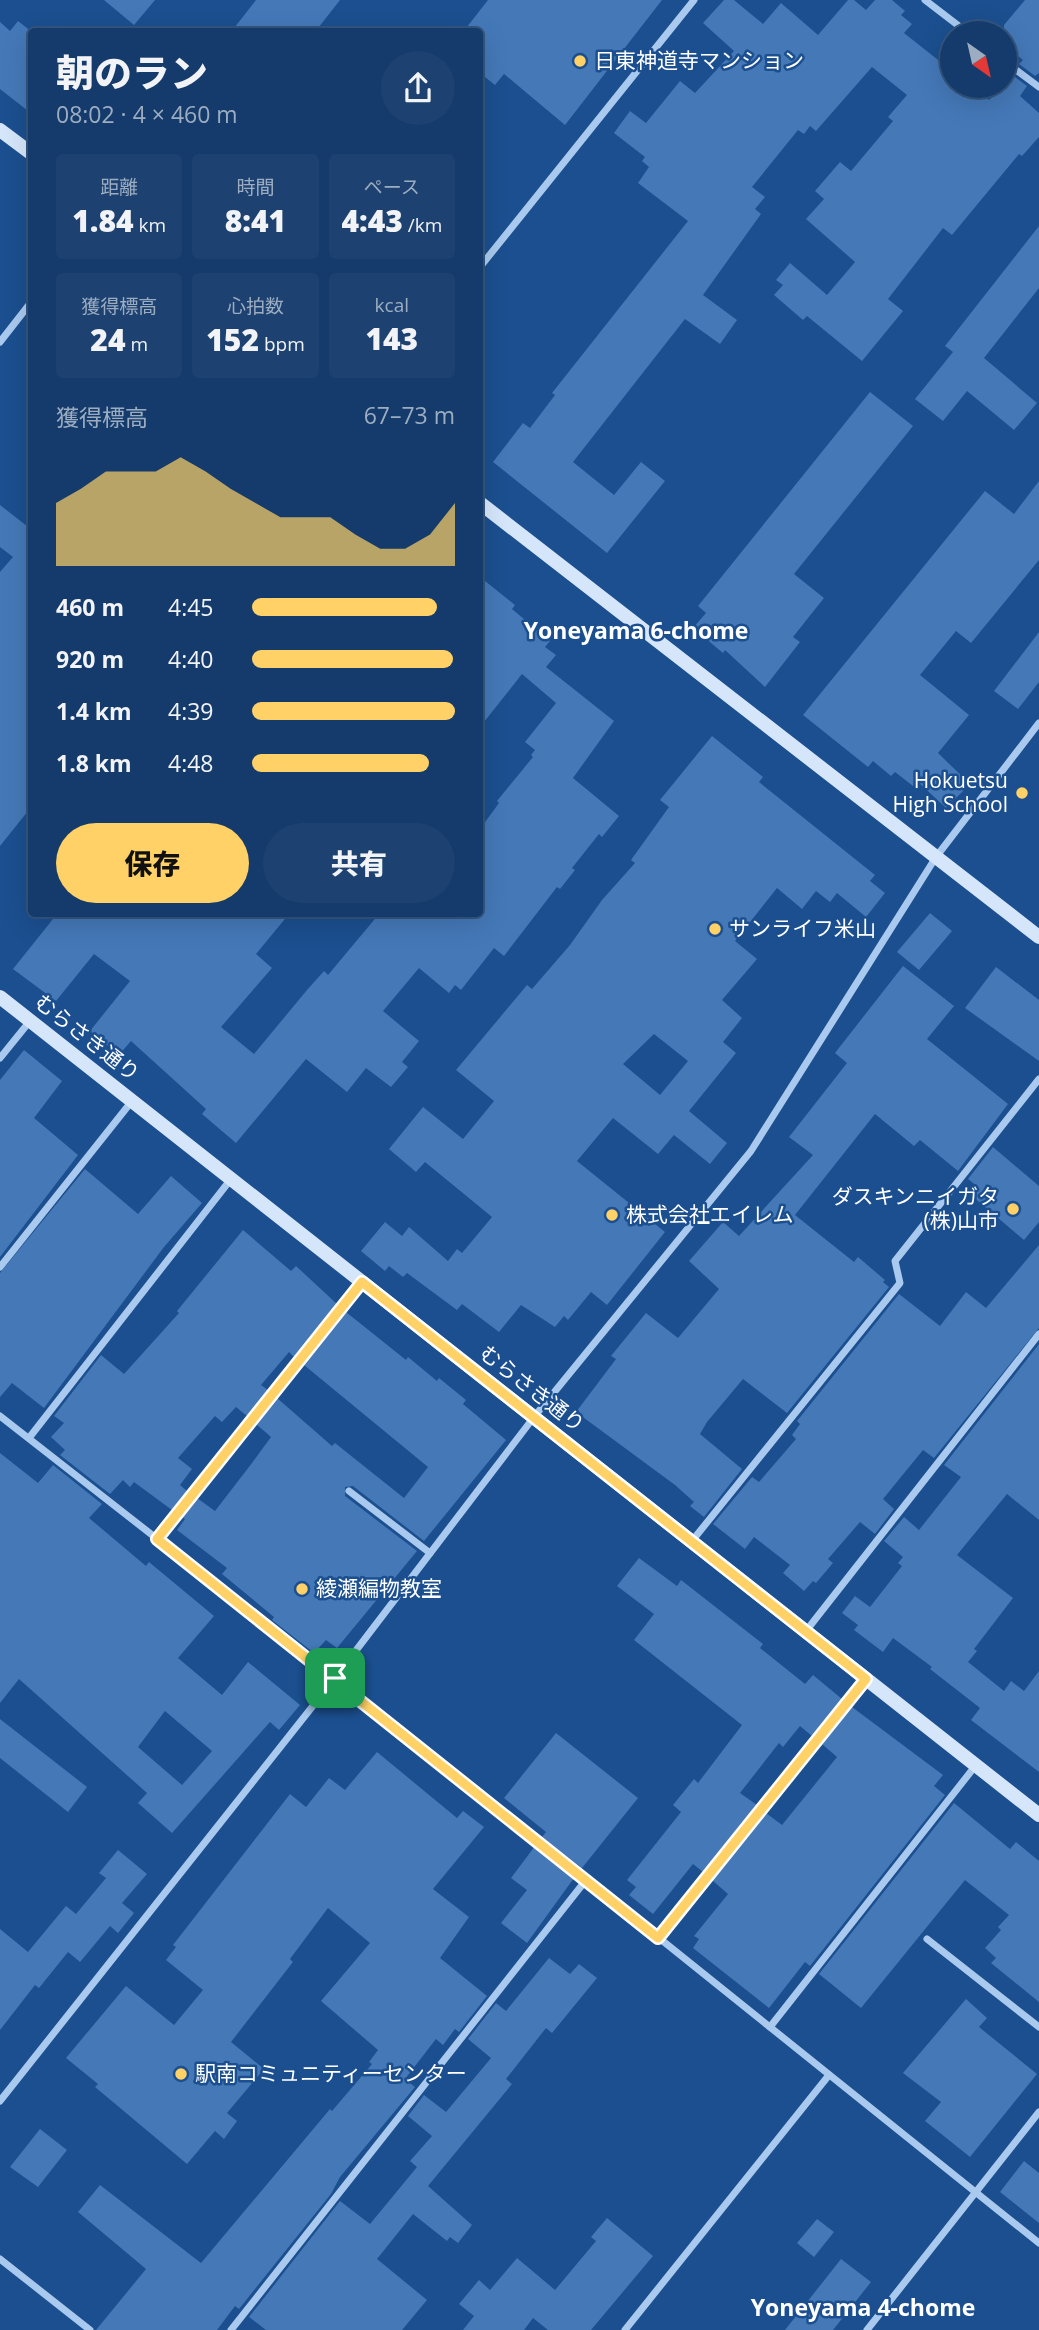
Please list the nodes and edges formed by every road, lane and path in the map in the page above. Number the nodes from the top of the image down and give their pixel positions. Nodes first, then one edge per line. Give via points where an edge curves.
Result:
1 (694, 0) edge
2 (925, 0) edge
3 (952, 21) edge
4 (1017, 71) edge
5 (1039, 88) edge
6 (0, 130) edge
7 (28, 151) edge
8 (483, 263) edge
9 (28, 306) edge
10 (0, 342) edge
11 (483, 505) edge
12 (1039, 723) edge
13 (936, 857) junction
14 (1039, 937) edge
15 (0, 996) edge
16 (30, 1020) junction
17 (0, 1058) edge
18 (1039, 1079) edge
19 (132, 1101) junction
20 (232, 1179) junction
21 (0, 1267) edge
22 (362, 1282) junction
23 (1039, 1334) edge
24 (0, 1416) edge
25 (534, 1417) junction
26 (29, 1438) junction
27 (349, 1491) dead end
28 (157, 1539) junction
29 (692, 1541) junction
30 (430, 1553) junction
31 (806, 1631) junction
32 (335, 1678) junction
33 (866, 1679) junction
34 (975, 1765) junction
35 (1039, 1815) edge
36 (586, 1880) junction
37 (658, 1938) junction
38 (927, 1939) dead end
39 (770, 2027) junction
40 (1039, 2027) edge
41 (829, 2076) junction
42 (0, 2101) edge
43 (1039, 2112) edge
44 (975, 2193) junction
45 (1039, 2244) edge
46 (0, 2259) edge
47 (90, 2330) edge
48 (231, 2330) edge
49 (625, 2330) edge
50 (867, 2330) edge

1 - 8 street
2 - 3 street
4 - 5 street
6 - 7 street
9 - 10 street
11 - 13 street
12 - 13 street
13 - 14 street
13 - 25 street via 751,1151
15 - 16 street, むらさき通り
16 - 17 street
16 - 19 street, むらさき通り
18 - 29 street via 895,1261 900,1283
19 - 20 street, むらさき通り
19 - 21 street
20 - 22 street, むらさき通り
20 - 26 street
22 - 25 street, むらさき通り
22 - 28 street
23 - 31 street
24 - 26 street
25 - 29 street, むらさき通り
25 - 30 street
26 - 28 street
27 - 30 street
28 - 32 street
29 - 31 street, むらさき通り
30 - 32 street
31 - 33 street, むらさき通り
32 - 36 street
32 - 42 street
33 - 34 street, むらさき通り
33 - 37 street
34 - 35 street, むらさき通り
34 - 39 street
36 - 37 street
36 - 48 street
37 - 39 street
38 - 40 street
39 - 41 street
41 - 44 street
41 - 49 street
43 - 44 street
44 - 45 street
44 - 50 street
46 - 47 street

